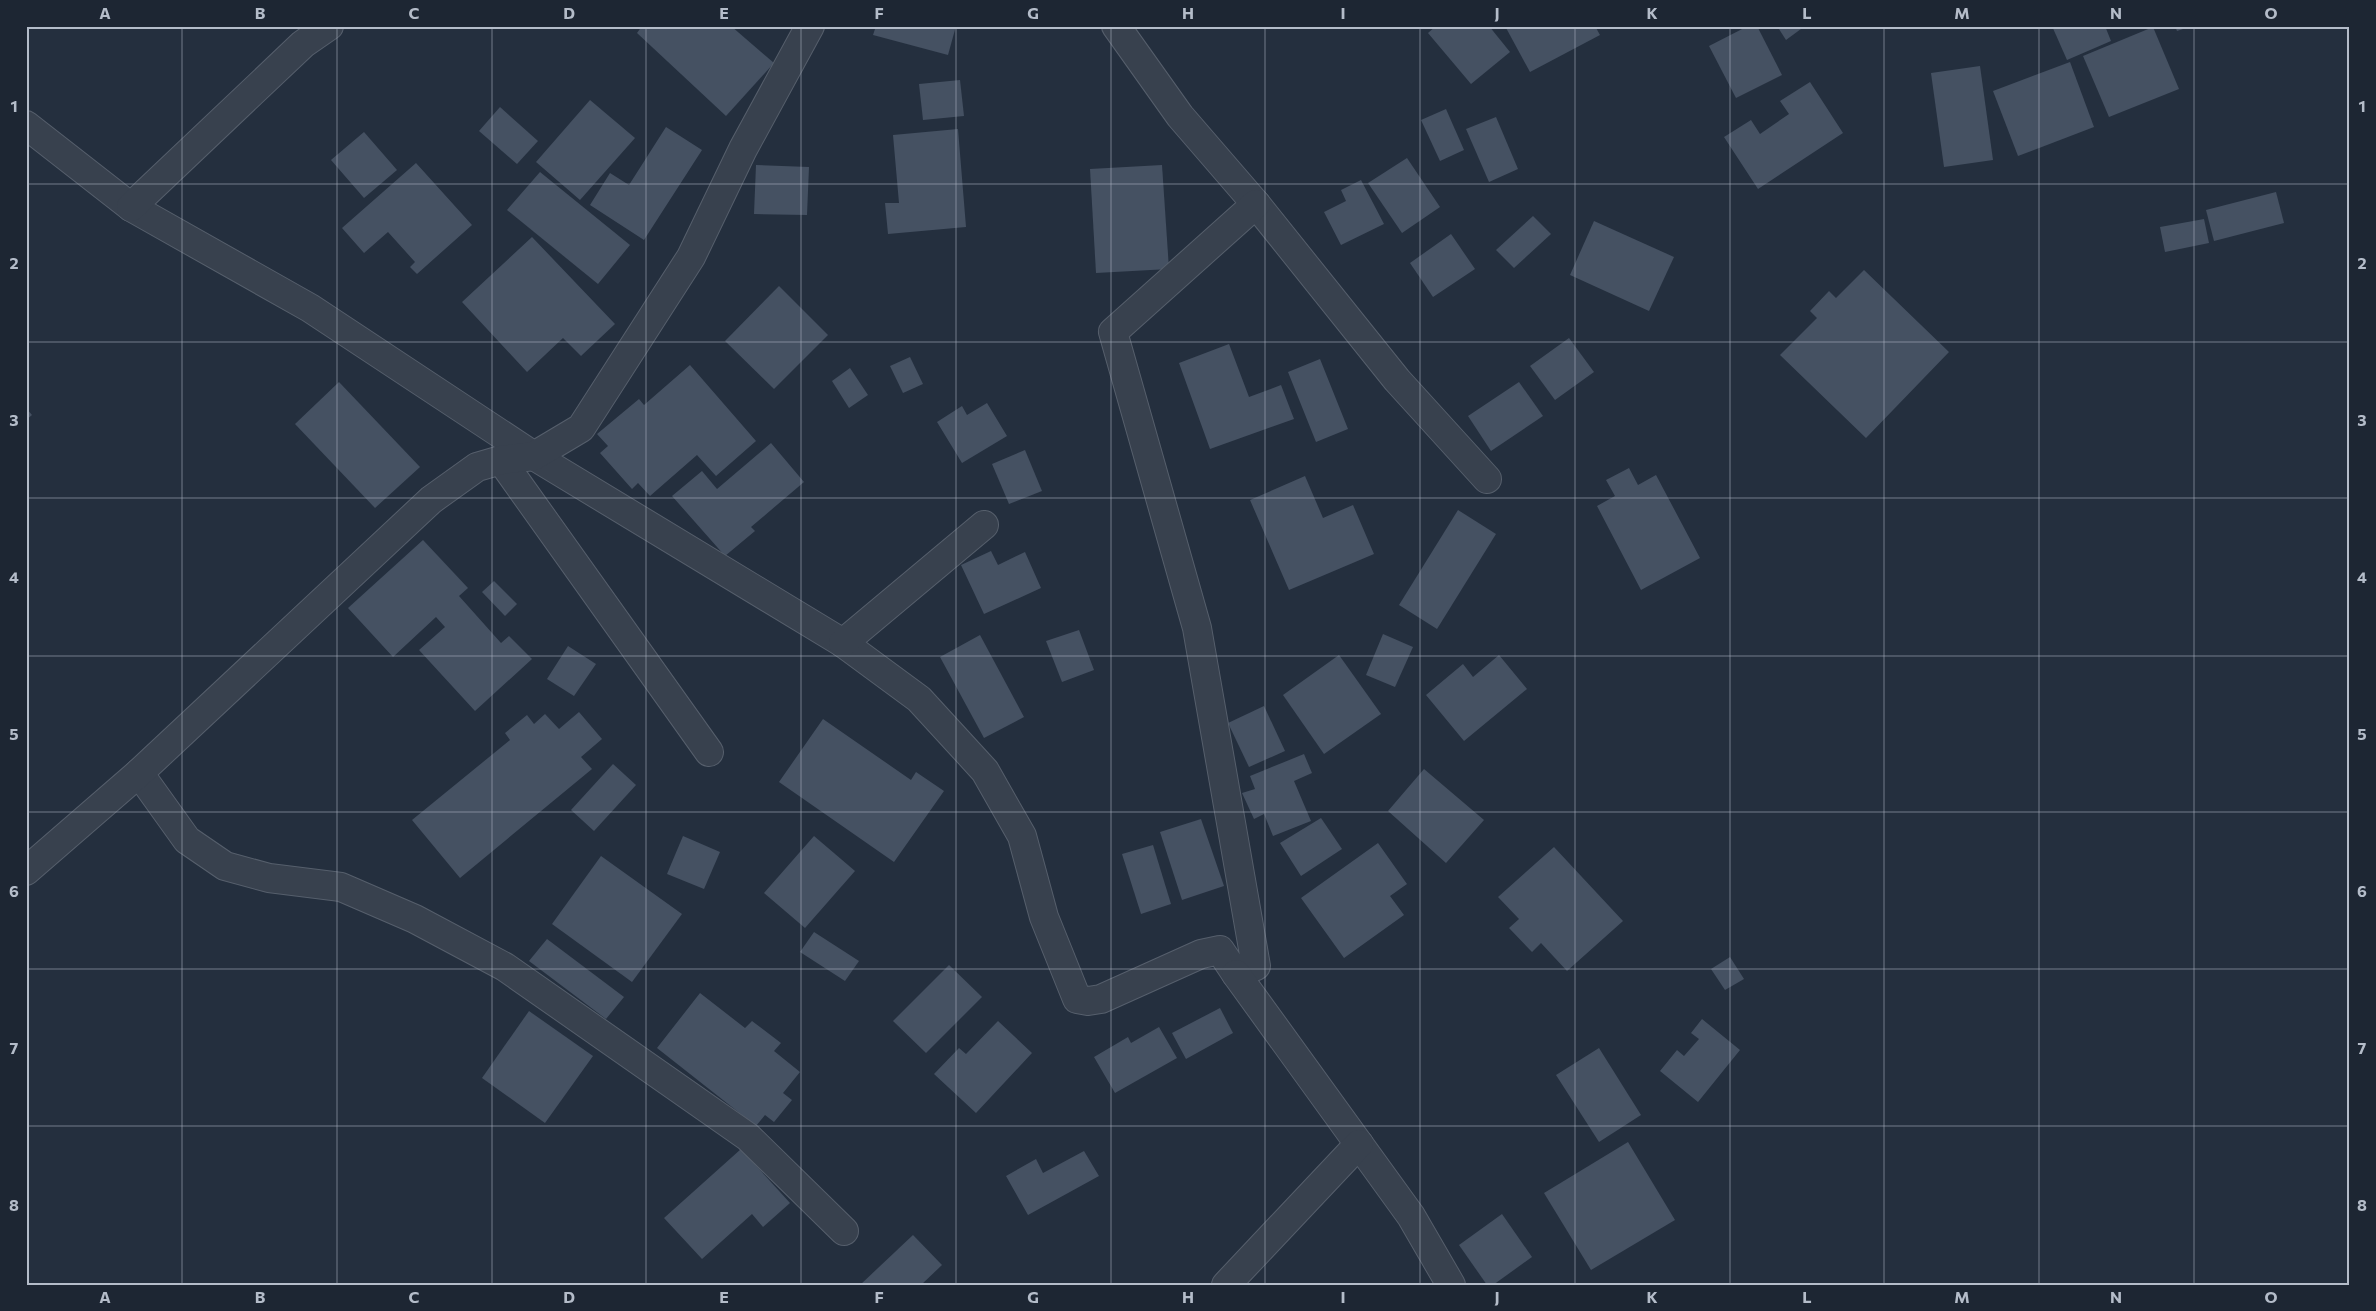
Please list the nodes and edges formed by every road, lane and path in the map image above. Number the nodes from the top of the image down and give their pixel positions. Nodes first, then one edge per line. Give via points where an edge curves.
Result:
1 (329, 26) edge
2 (810, 26) edge
3 (1116, 26) edge
4 (26, 125) edge
5 (1256, 204) junction
6 (131, 207) junction
7 (534, 456) junction
8 (501, 460) junction
9 (1487, 479) dead end
10 (984, 525) dead end
11 (844, 643) junction
12 (709, 752) dead end
13 (140, 773) junction
14 (26, 871) edge
15 (1236, 974) junction
16 (1359, 1144) junction
17 (844, 1231) dead end
18 (1226, 1285) edge
19 (1451, 1285) edge

1 - 6 street via 303,44
2 - 7 street via 743,149 691,256 587,420 581,428
3 - 5 street via 1180,116
4 - 6 street
5 - 9 street via 1397,380
5 - 15 street via 1113,332 1197,628 1256,966
6 - 7 street via 310,308
7 - 8 street
7 - 11 street
8 - 12 street
8 - 13 street via 477,467 431,500
10 - 11 street
11 - 15 street via 919,699 984,771 1022,836 1044,917 1077,999 1101,999 1201,954 1220,950
13 - 14 street
13 - 17 street via 187,840 225,866 269,878 341,887 415,919 505,967 748,1137
15 - 16 street
16 - 18 street
16 - 19 street via 1411,1216

